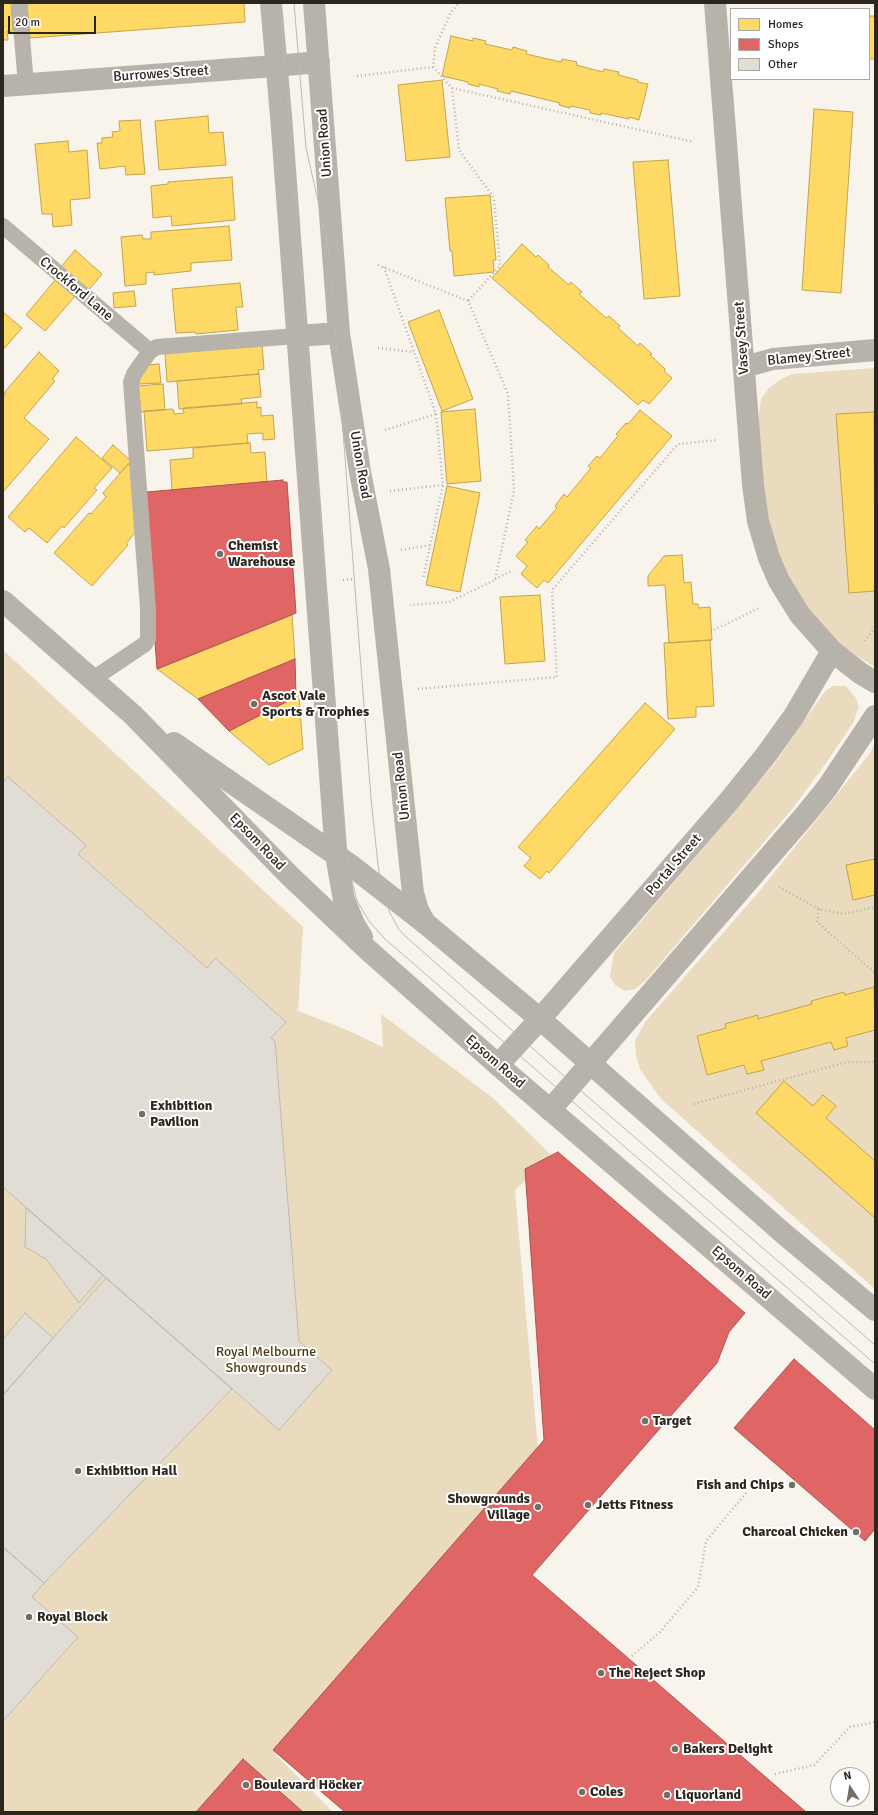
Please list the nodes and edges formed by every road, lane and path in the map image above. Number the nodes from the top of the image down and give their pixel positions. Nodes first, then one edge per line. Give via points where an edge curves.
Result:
1 (19, 3) edge
2 (271, 3) edge
3 (314, 3) edge
4 (459, 3) edge
5 (715, 3) edge
6 (319, 62) junction
7 (275, 66) junction
8 (433, 67) junction
9 (357, 76) dead end
10 (26, 84) junction
11 (3, 86) edge
12 (452, 88) junction
13 (694, 142) dead end
14 (3, 226) edge
15 (378, 265) dead end
16 (384, 266) junction
17 (468, 301) junction
18 (339, 333) junction
19 (297, 336) junction
20 (378, 348) dead end
21 (875, 350) edge
22 (150, 351) junction
23 (414, 352) junction
24 (744, 367) junction
25 (436, 414) junction
26 (385, 430) dead end
27 (718, 440) dead end
28 (443, 485) junction
29 (390, 490) dead end
30 (431, 545) junction
31 (395, 551) dead end
32 (512, 570) dead end
33 (424, 579) dead end
34 (495, 580) junction
35 (3, 601) edge
36 (383, 606) junction
37 (759, 608) dead end
38 (875, 627) edge
39 (714, 630) dead end
40 (865, 641) dead end
41 (832, 651) junction
42 (93, 679) junction
43 (875, 682) edge
44 (392, 690) junction
45 (133, 715) junction
46 (875, 716) edge
47 (336, 855) junction
48 (778, 886) dead end
49 (875, 907) edge
50 (820, 909) junction
51 (425, 923) junction
52 (378, 958) junction
53 (875, 973) edge
54 (540, 1019) junction
55 (875, 1062) edge
56 (498, 1065) junction
57 (590, 1065) junction
58 (694, 1104) dead end
59 (550, 1110) junction
60 (875, 1310) edge
61 (875, 1389) edge
62 (747, 1492) dead end
63 (632, 1656) dead end
64 (875, 1722) edge
65 (775, 1774) dead end

1 - 10 lane
2 - 7 street
3 - 6 street, Union Road
4 - 8 path via 451,12 434,48
5 - 24 street, Vasey Street
6 - 7 street, Burrowes Street
6 - 18 street, Union Road
7 - 10 street, Burrowes Street
7 - 19 street
8 - 9 path
8 - 12 path
10 - 11 street, Burrowes Street
12 - 13 path
12 - 17 path via 459,150 494,198 500,266
14 - 22 lane, Crockford Lane
15 - 16 path
16 - 17 path
16 - 23 path
17 - 34 path via 508,394 514,491
18 - 19 street
18 - 36 street, Union Road
19 - 22 lane via 165,346
19 - 47 street
20 - 23 path
21 - 24 street, Blamey Street via 774,359
22 - 42 lane via 131,382 148,639 145,644
23 - 25 path
24 - 41 street, Vasey Street via 753,485 758,521 769,558 779,581 800,615
25 - 26 path
25 - 28 path
27 - 44 path via 678,444 552,590 557,677
28 - 29 path
28 - 30 path
30 - 31 path
30 - 33 path
32 - 34 path
34 - 36 path via 449,602
35 - 42 main road, Epsom Road
36 - 44 street, Union Road
37 - 39 path
38 - 40 path
41 - 43 street, Vasey Street
41 - 54 street, Portal Street via 794,716 766,756
42 - 45 main road, Epsom Road
44 - 51 street, Union Road via 412,893
45 - 47 main road, Epsom Road
45 - 52 main road, Epsom Road via 290,876
46 - 57 street via 819,798
47 - 51 main road, Epsom Road
47 - 52 main road via 340,883 349,913 369,950
48 - 50 path
49 - 50 path via 844,914
50 - 53 path via 817,922
51 - 54 main road, Epsom Road
52 - 56 main road, Epsom Road
54 - 56 street, Portal Street
54 - 57 main road, Epsom Road
55 - 58 path via 847,1062
56 - 59 main road, Epsom Road
57 - 59 street
57 - 60 main road, Epsom Road
59 - 61 main road, Epsom Road
62 - 63 path via 706,1541 698,1587 660,1632
64 - 65 path via 850,1727 814,1765

